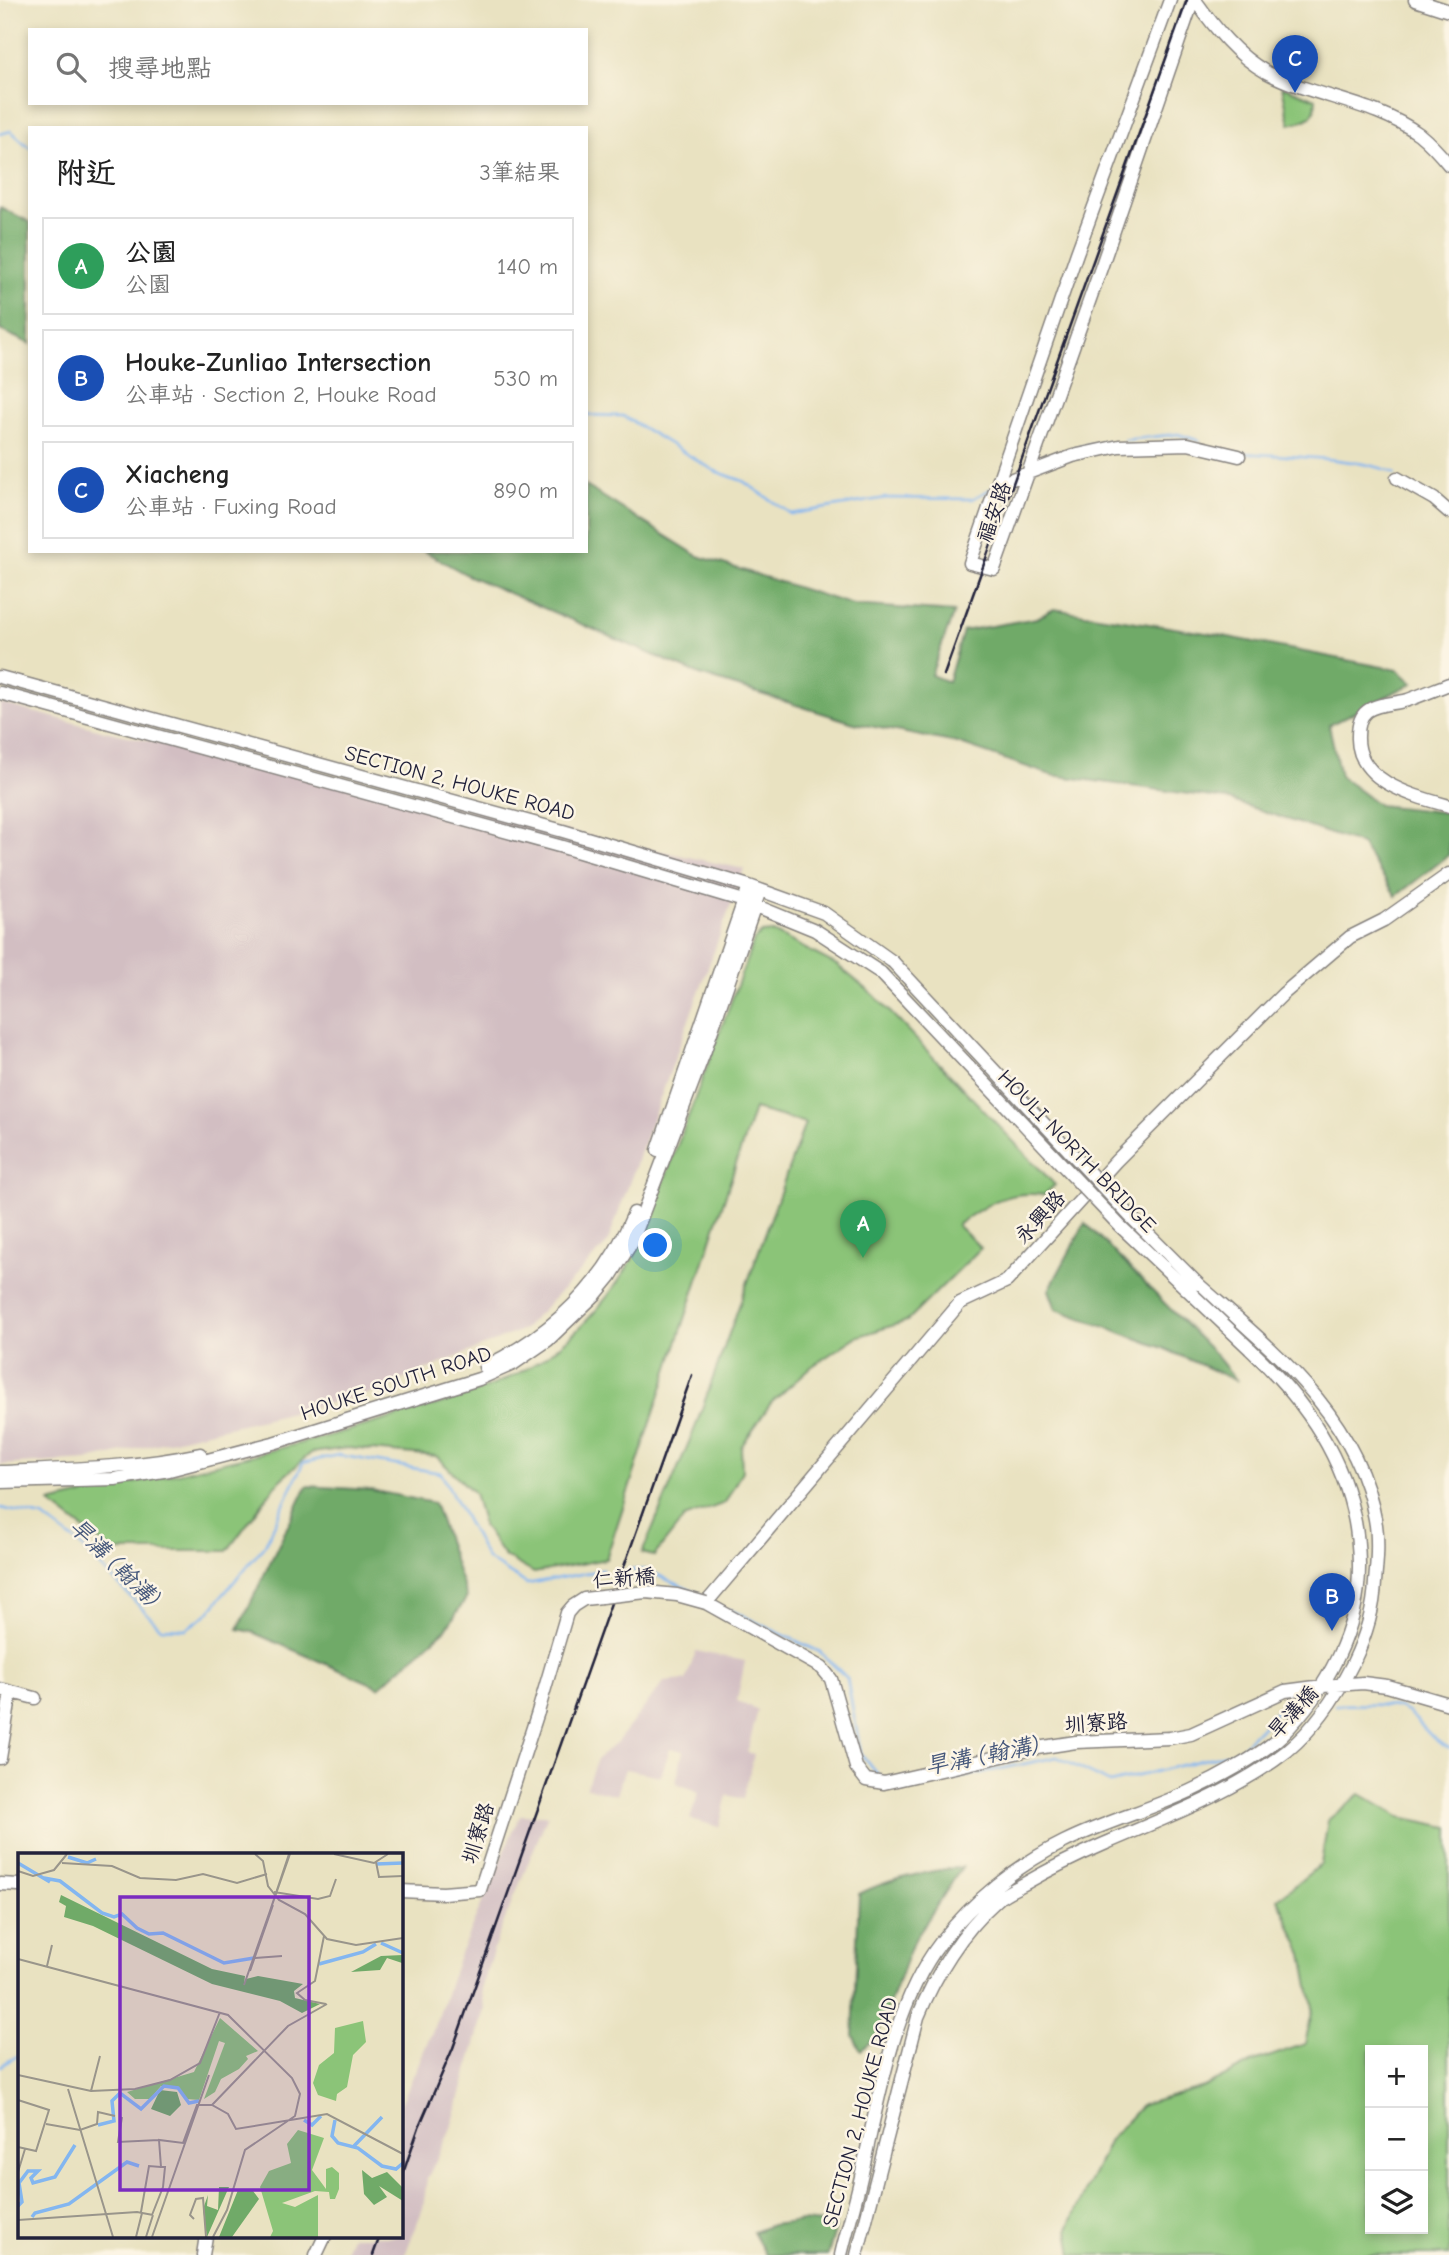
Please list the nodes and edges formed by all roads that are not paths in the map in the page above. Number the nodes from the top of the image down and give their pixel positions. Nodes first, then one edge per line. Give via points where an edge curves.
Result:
1 (1170, 0) edge
2 (1194, 0) edge
3 (1415, 0) edge
4 (1449, 11) edge
5 (1449, 165) edge
6 (1239, 456) dead end
7 (1027, 475) junction
8 (1397, 478) dead end
9 (999, 484) junction
10 (1449, 512) edge
11 (0, 677) edge
12 (1449, 684) edge
13 (0, 693) edge
14 (84, 698) junction
15 (80, 716) junction
16 (404, 787) junction
17 (401, 803) junction
18 (1449, 806) edge
19 (1449, 874) edge
20 (755, 888) junction
21 (749, 903) junction
22 (893, 962) joint
23 (881, 973) joint
24 (700, 1048) junction
25 (0, 1472) edge
26 (0, 1482) edge
27 (706, 1603) junction
28 (1343, 1683) junction
29 (1322, 1686) junction
30 (6, 1690) edge
31 (34, 1698) dead end
32 (1449, 1704) edge
33 (538, 1712) joint
34 (0, 1758) edge
35 (1224, 1774) joint
36 (1234, 1786) joint
37 (0, 1884) edge
38 (18, 1885) edge
39 (402, 1891) edge
40 (324, 2238) edge
41 (316, 2255) edge
42 (841, 2255) edge
43 (857, 2255) edge

1 - 9 street, 福安路
2 - 5 street via 1228,42 1264,71 1385,115 1419,134
2 - 7 street, 福安路
3 - 4 street
6 - 7 street via 1188,444 1119,446 1073,456
7 - 9 street
7 - 9 street, 福安路 via 994,569 970,563
8 - 10 street
11 - 14 street, SECTION 2, HOUKE ROAD
12 - 18 street via 1367,710 1357,744 1368,770 1417,797
13 - 15 street, SECTION 2, HOUKE ROAD
14 - 15 street
14 - 16 street, SECTION 2, HOUKE ROAD
15 - 17 street, SECTION 2, HOUKE ROAD
16 - 17 street
16 - 20 street, SECTION 2, HOUKE ROAD
17 - 21 street, SECTION 2, HOUKE ROAD
19 - 27 street, 永興路 via 1384,920 1350,937 1283,994 1116,1161 1007,1281 960,1303
20 - 21 street, HOUKE SOUTH ROAD
20 - 22 street, SECTION 2, HOUKE ROAD via 824,913
21 - 23 street, SECTION 2, HOUKE ROAD via 815,930
21 - 24 street, HOUKE SOUTH ROAD
22 - 28 street, HOULI NORTH BRIDGE, bridge via 1129,1215 1295,1371 1340,1431 1362,1474 1376,1519 1375,1592 1367,1627
23 - 29 street, HOULI NORTH BRIDGE, bridge via 1120,1226 1283,1380 1323,1434 1339,1466 1359,1541 1360,1581 1344,1646
24 - 25 street, HOUKE SOUTH ROAD via 624,1236 575,1304 544,1333 507,1356 477,1371 215,1451 137,1465
24 - 26 street, HOUKE SOUTH ROAD via 632,1241 610,1277 565,1325 513,1364 378,1411 169,1470 115,1479
27 - 29 street, 圳寮路 via 822,1668 831,1679 856,1767 866,1780 884,1783 1037,1748 1191,1734 1285,1691
27 - 33 street, 仁新橋, bridge via 646,1592 584,1599 573,1605
28 - 29 street, 圳寮路
28 - 32 street, 圳寮路 via 1387,1686
28 - 36 street, 旱溝橋 via 1318,1719 1288,1750
29 - 35 street, 旱溝橋 via 1279,1737
30 - 31 street
30 - 34 street
33 - 39 street, 圳寮路 via 480,1890
35 - 42 street, SECTION 2, HOUKE ROAD via 1063,1842 989,1891 941,1942 903,2012
36 - 43 street, SECTION 2, HOUKE ROAD via 1072,1858 998,1899 955,1948 930,1987 918,2017
37 - 38 street
40 - 41 street

